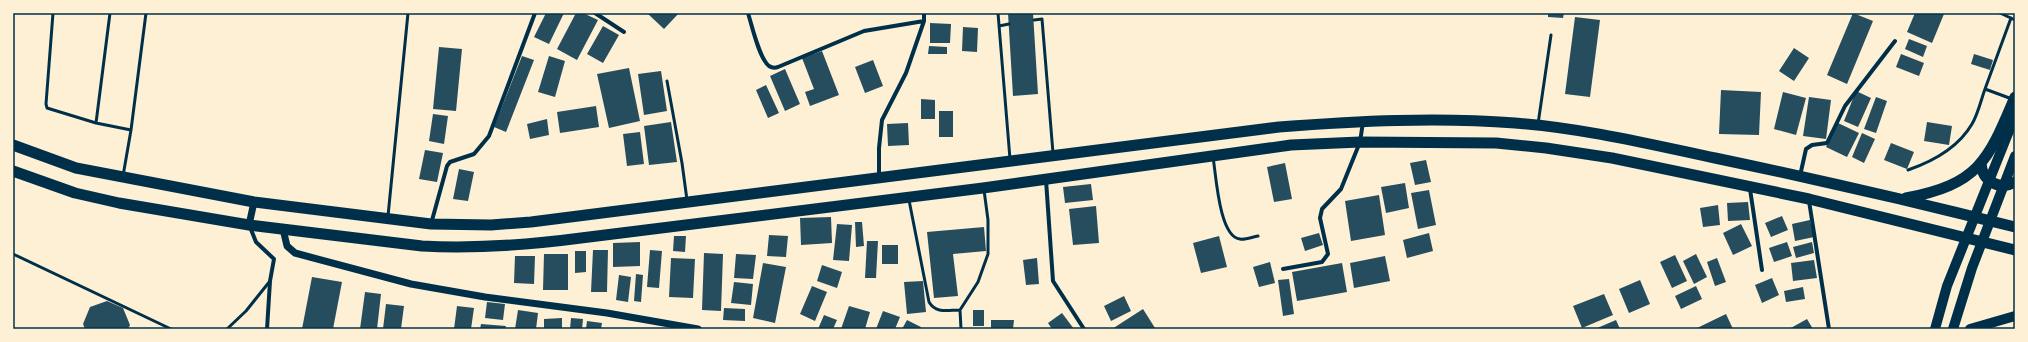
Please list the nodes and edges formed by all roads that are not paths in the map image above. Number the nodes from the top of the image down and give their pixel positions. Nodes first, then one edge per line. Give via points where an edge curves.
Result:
1 (53, 13) edge
2 (110, 13) edge
3 (146, 13) edge
4 (408, 13) edge
5 (535, 13) edge
6 (595, 13) edge
7 (748, 13) edge
8 (924, 13) edge
9 (998, 13) edge
10 (2000, 13) edge
11 (2011, 18) junction
12 (1034, 20) dead end
13 (2015, 20) edge
14 (924, 21) junction
15 (1009, 24) dead end
16 (999, 26) junction
17 (624, 32) dead end
18 (1551, 35) dead end
19 (1895, 41) dead end
20 (667, 81) dead end
21 (1985, 89) junction
22 (2014, 98) edge
23 (2015, 116) edge
24 (1363, 120) junction
25 (96, 123) junction
26 (1538, 125) junction
27 (131, 130) junction
28 (1360, 142) junction
29 (13, 145) edge
30 (1053, 156) junction
31 (1213, 156) junction
32 (2015, 156) edge
33 (1011, 162) junction
34 (1981, 163) junction
35 (1908, 170) dead end
36 (13, 171) edge
37 (1800, 176) junction
38 (123, 177) junction
39 (878, 178) junction
40 (1046, 180) junction
41 (2015, 182) edge
42 (1750, 186) junction
43 (983, 188) junction
44 (908, 197) junction
45 (1809, 199) junction
46 (1902, 199) junction
47 (254, 202) junction
48 (687, 202) junction
49 (388, 219) junction
50 (430, 224) junction
51 (250, 225) junction
52 (2015, 227) edge
53 (283, 229) junction
54 (1258, 236) dead end
55 (2015, 250) edge
56 (13, 254) edge
57 (1283, 269) dead end
58 (1762, 270) dead end
59 (270, 280) junction
60 (960, 310) junction
61 (2015, 316) edge
62 (668, 326) edge
63 (171, 329) edge
64 (227, 329) edge
65 (267, 329) edge
66 (698, 329) edge
67 (961, 329) edge
68 (1084, 329) edge
69 (1829, 329) edge
70 (1935, 329) edge
71 (1953, 329) edge
72 (1970, 329) edge

1 - 25 lane via 46,104 50,110
2 - 25 lane
3 - 27 lane
4 - 49 lane
5 - 50 street via 490,136 474,154 450,162 447,166
6 - 17 street
7 - 14 street via 760,50 768,65 773,68 864,30
8 - 14 street
9 - 16 lane
10 - 11 lane
11 - 13 lane
11 - 21 lane
12 - 30 lane via 1042,19
14 - 39 street via 906,73 882,120
15 - 16 lane
16 - 33 lane
18 - 26 lane
19 - 37 street via 1851,96 1827,143 1812,145 1806,149
20 - 48 lane
21 - 22 lane
21 - 35 lane via 1972,124 1957,142 1939,157
22 - 34 highway via 1997,140
23 - 70 main road via 1947,286
24 - 26 highway via 1444,120
24 - 28 street
24 - 30 highway via 1279,127
25 - 27 lane
26 - 37 highway via 1614,136
27 - 38 lane
28 - 31 highway via 1292,145
28 - 42 highway via 1496,143 1546,148 1612,158
28 - 57 street via 1341,188 1322,209 1320,218 1328,254 1326,259 1322,262
29 - 38 highway via 76,168
30 - 33 highway
31 - 40 highway
31 - 54 lane via 1224,223 1230,234 1239,239
32 - 71 main road via 1964,292
33 - 39 highway
34 - 41 highway via 1983,173 1994,184 2005,186
34 - 46 highway via 1956,184 1935,192
36 - 51 highway via 75,193
37 - 46 highway
38 - 47 highway
39 - 48 highway
40 - 43 highway
40 - 68 street via 1052,281
42 - 45 highway
42 - 58 street
43 - 44 highway
43 - 60 lane via 988,220 988,254 978,282
44 - 53 highway via 526,245 455,248 422,246
44 - 60 lane via 929,302 932,308 938,311
45 - 55 highway
45 - 69 street
46 - 52 highway
47 - 49 highway
47 - 51 street
48 - 50 highway via 525,223
49 - 50 highway
51 - 53 highway
51 - 59 street via 256,242 274,259
53 - 62 street via 287,246 295,253 411,284 485,297 607,313
56 - 63 lane
59 - 64 lane via 246,311
59 - 65 street
60 - 67 lane
61 - 72 main road
62 - 66 street

